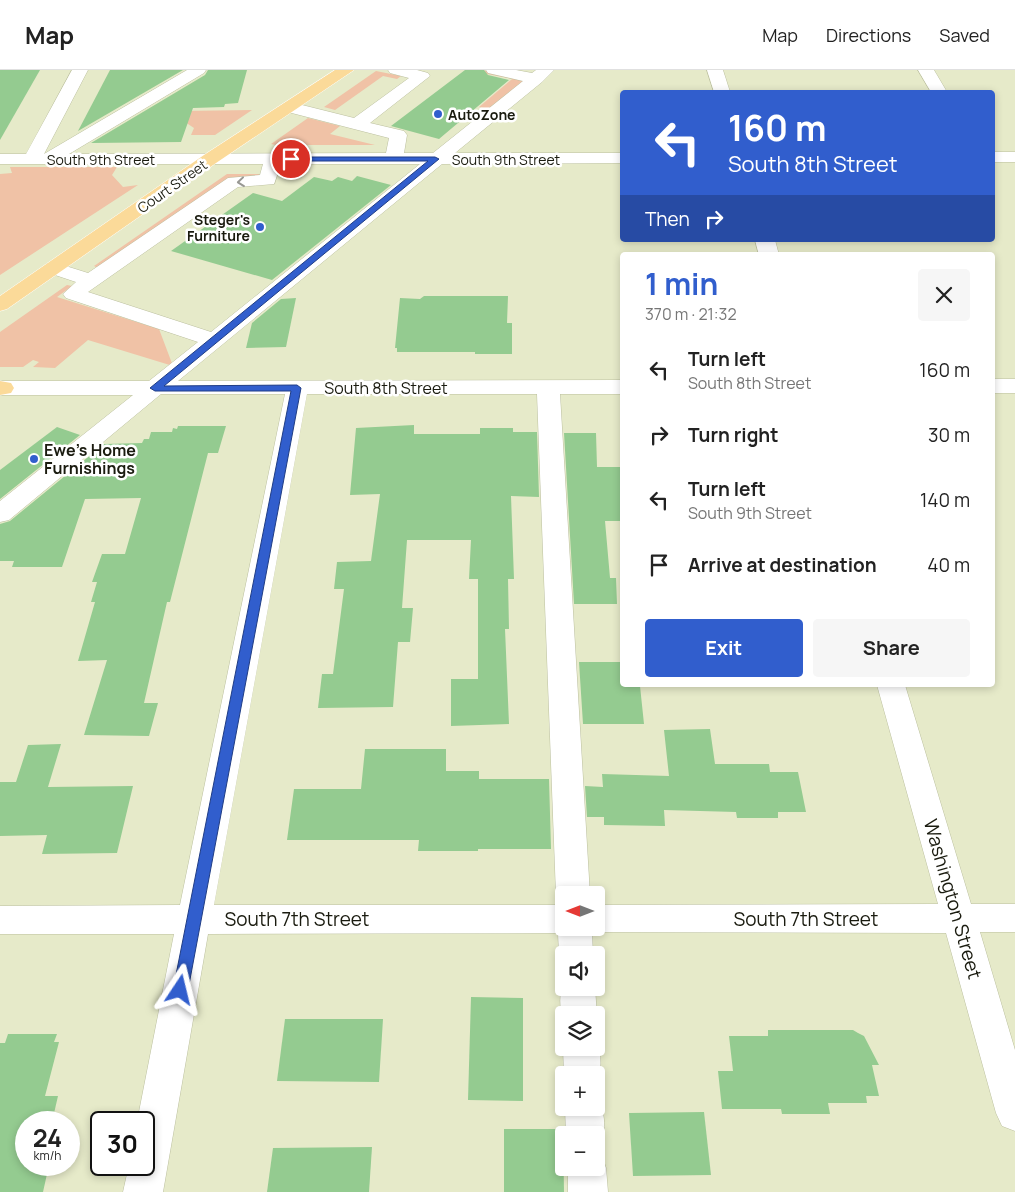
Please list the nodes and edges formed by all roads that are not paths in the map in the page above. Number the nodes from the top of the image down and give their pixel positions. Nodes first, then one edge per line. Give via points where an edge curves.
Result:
1 (80, 70) edge
2 (198, 70) edge
3 (346, 70) edge
4 (396, 70) edge
5 (494, 70) edge
6 (511, 70) edge
7 (715, 70) edge
8 (926, 70) edge
9 (540, 75) edge
10 (721, 90) edge
11 (938, 90) edge
12 (290, 107) junction
13 (357, 124) junction
14 (995, 157) edge
15 (1015, 157) edge
16 (620, 158) edge
17 (0, 159) edge
18 (40, 159) junction
19 (273, 159) junction
20 (394, 159) junction
21 (435, 159) junction
22 (210, 160) junction
23 (53, 268) junction
24 (91, 280) junction
25 (0, 305) edge
26 (214, 340) junction
27 (995, 386) edge
28 (1015, 386) edge
29 (548, 387) junction
30 (620, 387) edge
31 (1, 388) edge
32 (155, 388) junction
33 (297, 388) junction
34 (0, 514) edge
35 (893, 687) edge
36 (573, 886) edge
37 (958, 918) junction
38 (1015, 918) edge
39 (194, 919) junction
40 (555, 919) edge
41 (605, 919) edge
42 (0, 920) edge
43 (1015, 1113) edge
44 (587, 1176) edge
45 (143, 1192) edge
46 (588, 1192) edge

1 - 18 street
2 - 18 street
3 - 12 main road, Court Street
4 - 13 street via 422,76
5 - 9 street
6 - 9 street
7 - 10 street
8 - 11 street
9 - 21 street
12 - 13 street
12 - 22 main road, Court Street
13 - 20 street via 398,135
14 - 15 street
16 - 21 street, South 9th Street
17 - 18 street, South 9th Street
18 - 22 street, South 9th Street
19 - 20 street, South 9th Street
19 - 22 street, South 9th Street
19 -> 24 street via 268,180 234,182
20 - 21 street, South 9th Street
21 - 26 street
22 - 23 main road, Court Street
23 - 24 street
23 - 25 main road, Court Street
24 - 26 street via 73,294
26 - 32 street
27 - 28 street
29 - 30 street, South 8th Street
29 - 33 street, South 8th Street
29 - 36 street
31 - 32 street, South 8th Street
32 - 33 street, South 8th Street
32 - 34 street
33 - 39 street
35 - 37 street, Washington Street
37 - 38 street, South 7th Street
37 - 41 street, South 7th Street
37 - 43 street, Washington Street
39 - 40 street, South 7th Street
39 - 42 street, South 7th Street
39 - 45 street
44 - 46 street

